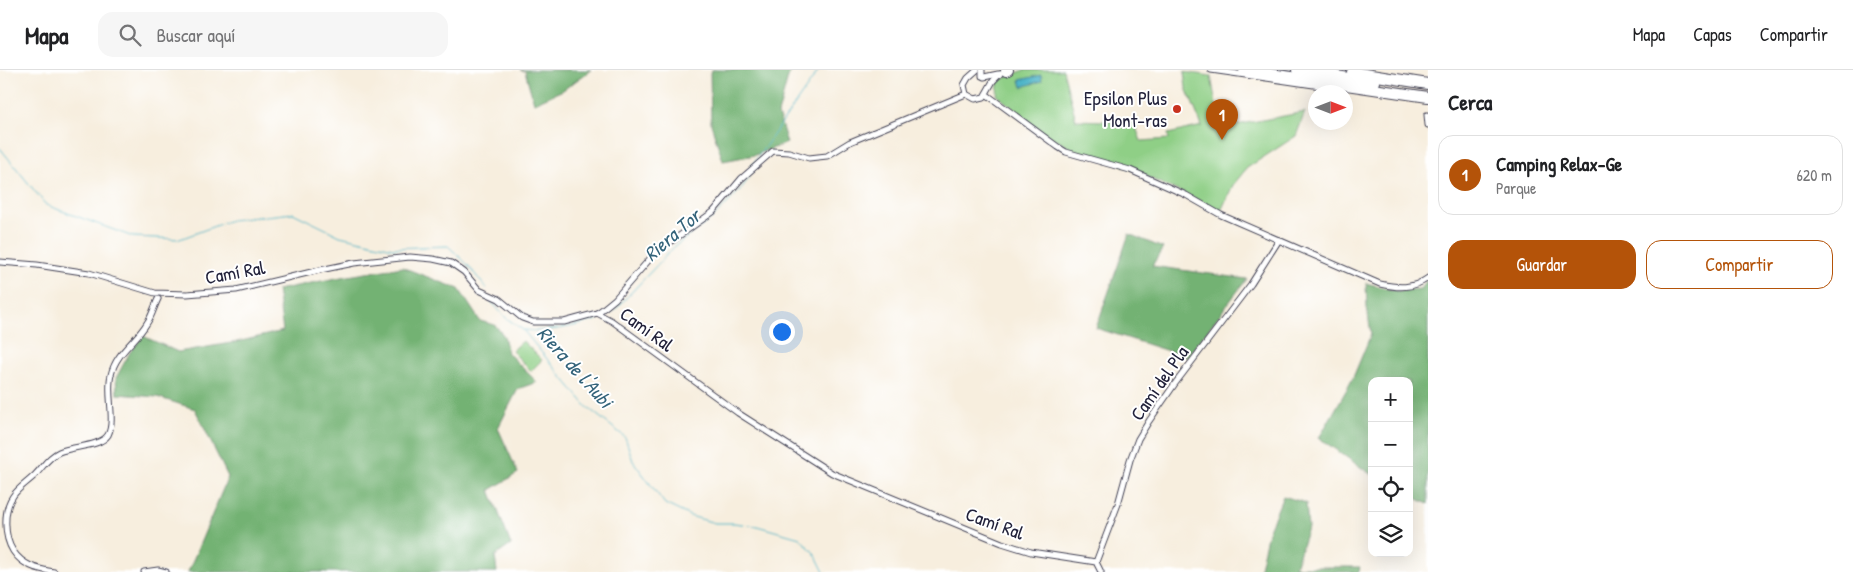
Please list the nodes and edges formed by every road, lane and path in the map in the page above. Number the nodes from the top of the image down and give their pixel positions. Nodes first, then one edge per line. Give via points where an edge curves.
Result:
1 (977, 70) edge
2 (1211, 70) edge
3 (1244, 70) edge
4 (1298, 70) edge
5 (1337, 70) edge
6 (1006, 71) edge
7 (983, 75) edge
8 (971, 76) junction
9 (1428, 84) edge
10 (988, 88) junction
11 (1428, 91) edge
12 (966, 94) junction
13 (986, 94) junction
14 (1428, 97) edge
15 (1428, 102) edge
16 (1427, 115) edge
17 (1428, 124) edge
18 (1279, 240) junction
19 (0, 262) edge
20 (1428, 278) edge
21 (158, 299) dead end
22 (597, 313) junction
23 (1096, 562) junction
24 (54, 572) edge
25 (144, 572) edge
26 (166, 572) edge
27 (1101, 572) edge

1 - 8 street
2 - 15 street
3 - 14 highway
4 - 11 highway
5 - 9 highway
6 - 7 street
6 - 10 street
7 - 8 street
7 - 10 street
8 - 12 street via 964,84
10 - 13 street
12 - 13 street via 975,99
12 - 22 street via 850,142 827,156 809,158 773,151 741,179 712,212 655,253 615,299
13 - 18 street via 1066,152 1130,170 1186,195 1221,216
16 - 17 street
18 - 20 street via 1380,284 1409,287
18 - 23 street, Camí del Pla via 1138,440
19 - 22 street, Camí Ral via 89,272 155,293 187,294 236,290 354,263 410,257 451,263 464,272 479,290 533,322 564,322
21 - 24 street via 148,323 115,362 108,390 111,427 107,436 101,442 57,453 13,496 8,506 6,536 11,548 29,566
22 - 23 street, Camí Ral via 738,413 832,473 1002,543 1031,552
23 - 27 street
25 - 26 street

